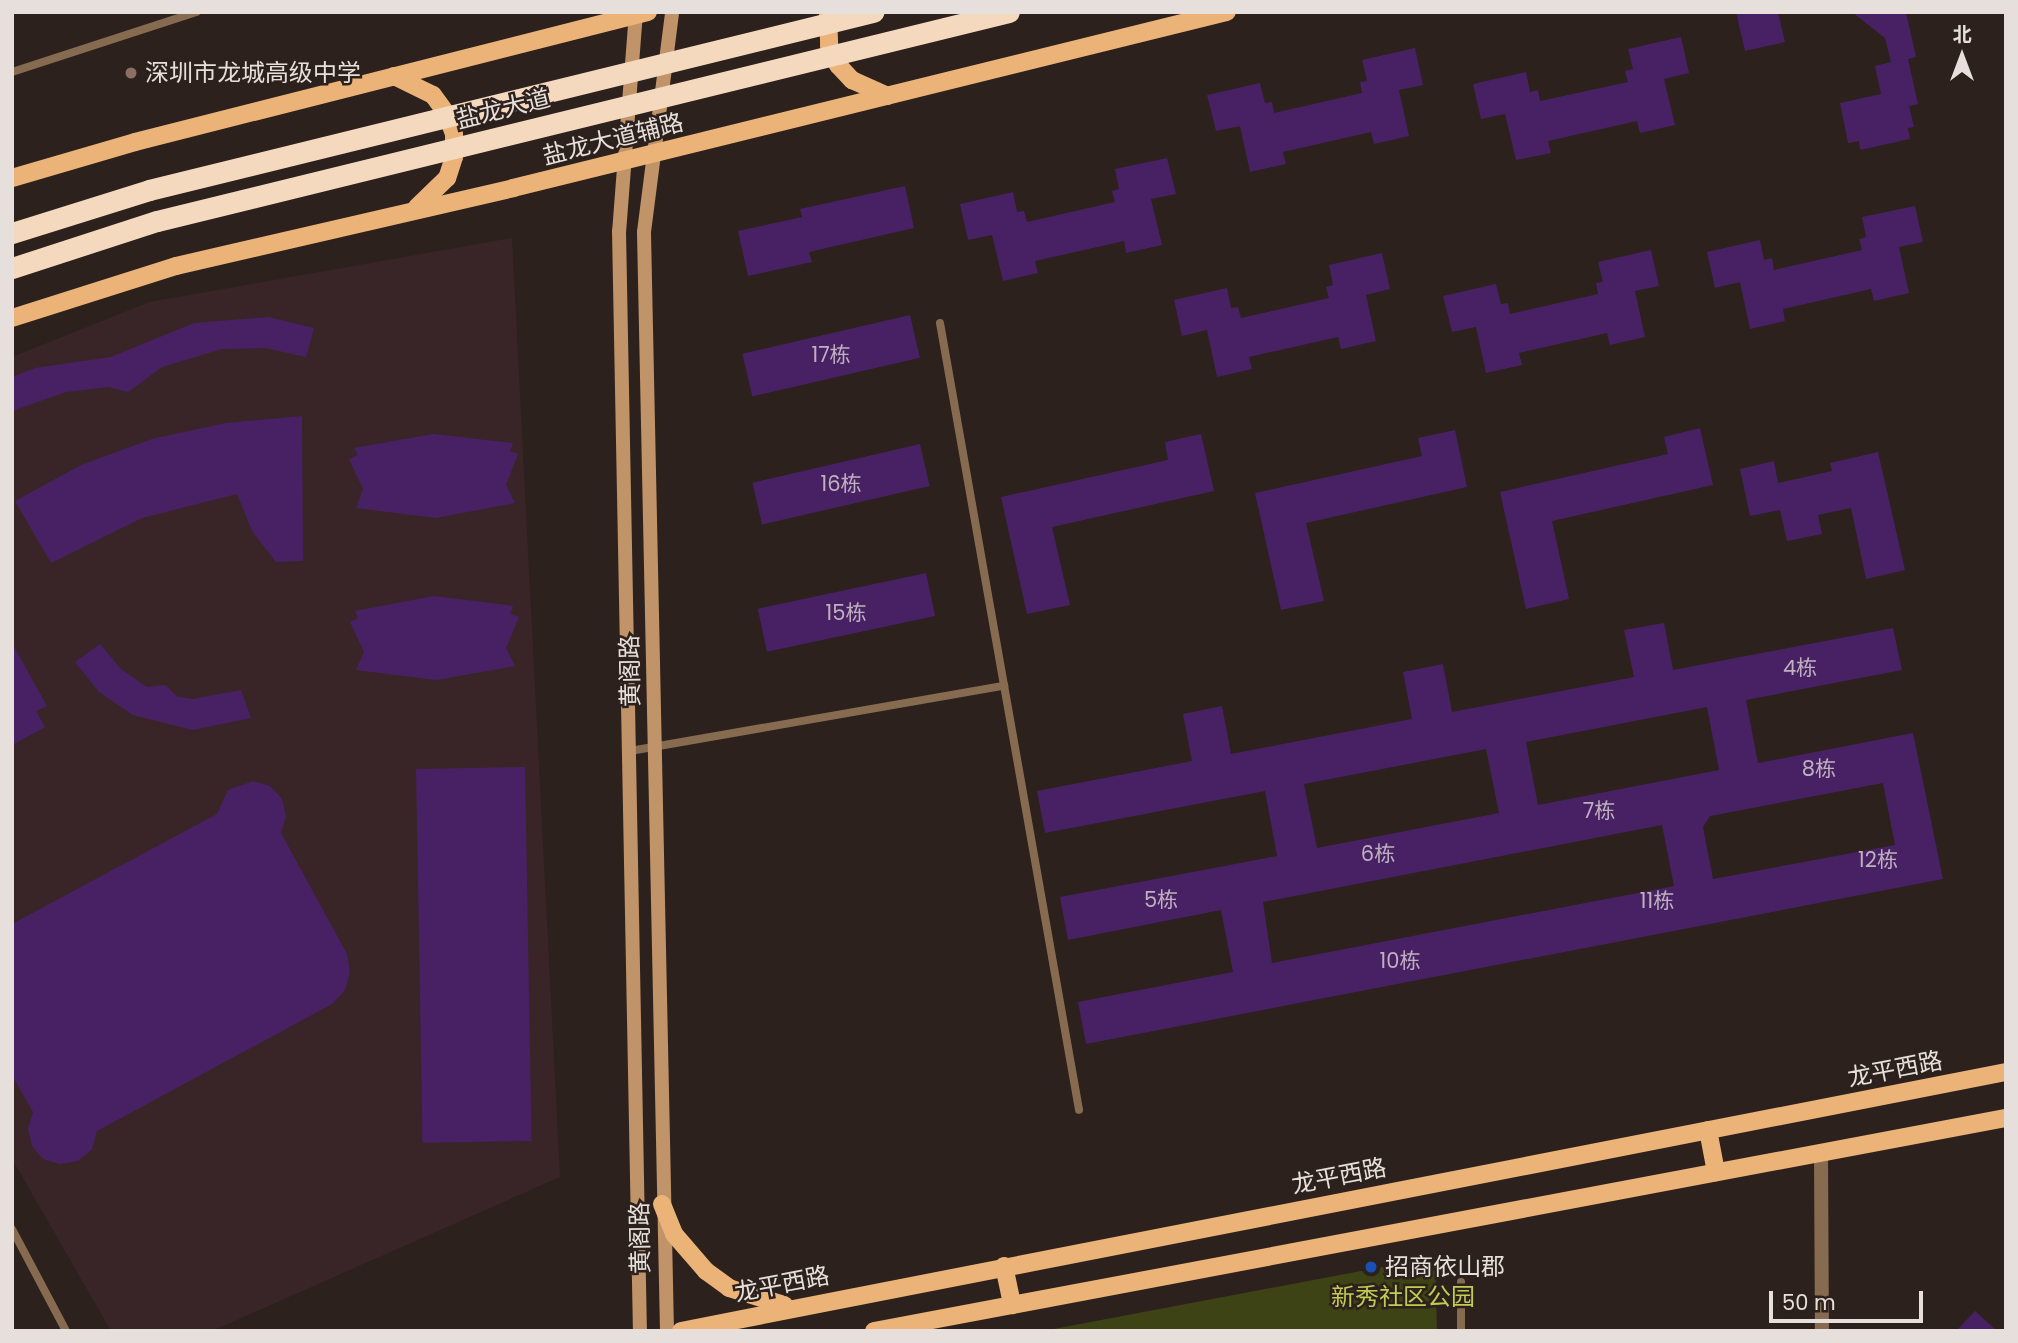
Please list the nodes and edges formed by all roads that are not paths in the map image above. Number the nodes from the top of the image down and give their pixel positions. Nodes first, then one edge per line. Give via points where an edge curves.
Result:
1 (197, 12) edge
2 (590, 12) edge
3 (672, 12) edge
4 (828, 12) edge
5 (873, 12) edge
6 (1009, 12) edge
7 (1227, 12) edge
8 (640, 13) edge
9 (557, 36) junction
10 (12, 72) edge
11 (393, 76) junction
12 (889, 96) junction
13 (653, 154) junction
14 (625, 161) junction
15 (12, 178) edge
16 (415, 209) junction
17 (12, 233) edge
18 (12, 268) edge
19 (12, 318) edge
20 (940, 323) dead end
21 (1004, 686) junction
22 (654, 746) junction
23 (630, 751) junction
24 (2006, 1072) edge
25 (1079, 1110) dead end
26 (2006, 1118) edge
27 (1708, 1130) junction
28 (1821, 1153) junction
29 (1716, 1172) junction
30 (662, 1204) junction
31 (12, 1229) edge
32 (1004, 1266) junction
33 (1461, 1282) dead end
34 (1012, 1305) junction
35 (795, 1307) junction
36 (66, 1331) edge
37 (640, 1331) edge
38 (667, 1331) edge
39 (681, 1331) edge
40 (874, 1331) edge
41 (1461, 1331) edge
42 (1822, 1331) edge

1 - 10 lane
2 - 9 main road
3 - 13 main road, 黄阁路
4 - 12 main road via 829,46 838,65 869,91
5 - 17 highway, 盐龙大道 via 149,190
6 - 18 highway, 盐龙大道 via 157,221
7 - 12 main road, 盐龙大道辅路
8 - 9 main road
8 - 14 main road, 黄阁路
9 - 11 main road
11 - 15 main road
11 - 16 main road via 433,95 454,134 454,157 447,178
12 - 13 main road, 盐龙大道辅路
13 - 14 main road, 盐龙大道辅路
13 - 22 main road, 黄阁路 via 644,232
14 - 16 main road, 盐龙大道辅路
14 - 23 main road, 黄阁路 via 619,232
16 - 19 main road, 盐龙大道辅路 via 176,266
20 - 21 lane
21 - 22 lane
21 - 25 lane
22 - 23 lane
22 - 30 main road, 黄阁路
23 - 37 main road, 黄阁路
24 - 27 main road, 龙平西路
26 - 28 main road
27 - 29 main road
27 - 32 main road, 龙平西路
28 - 29 main road
28 - 42 street
29 - 34 main road
30 - 35 main road via 674,1234 706,1271 757,1300
30 - 38 main road, 黄阁路
31 - 36 lane
32 - 34 main road
32 - 35 main road, 龙平西路
33 - 41 lane
34 - 40 main road
35 - 39 main road, 龙平西路

